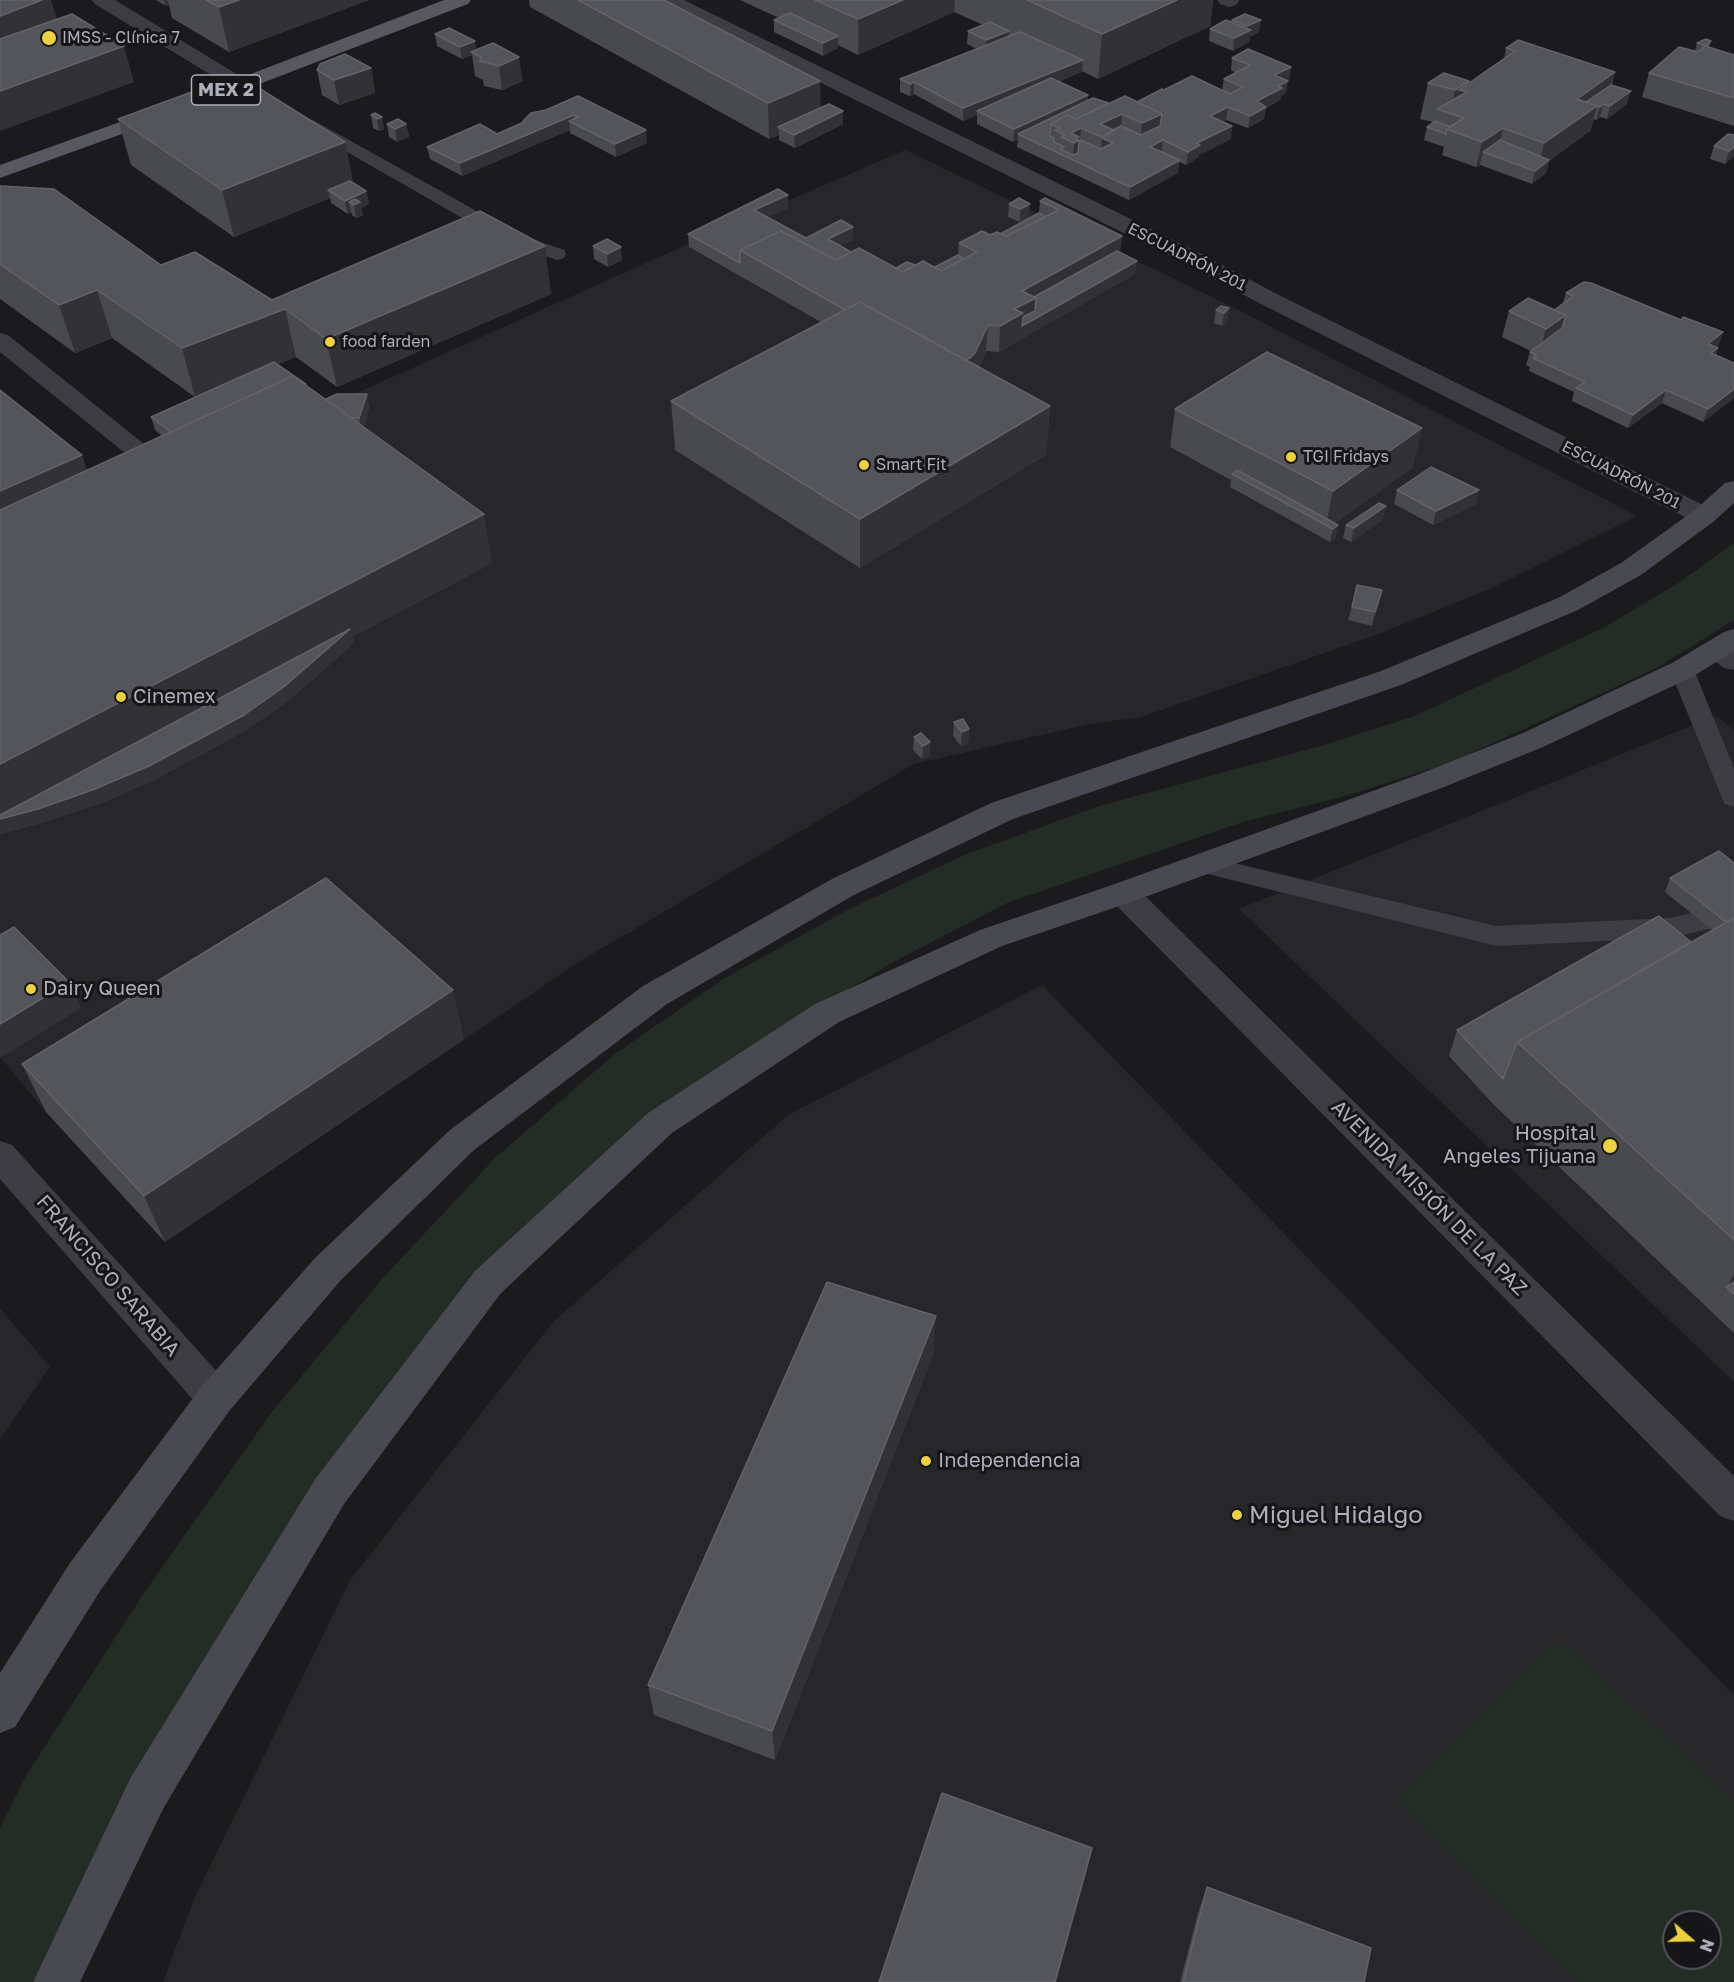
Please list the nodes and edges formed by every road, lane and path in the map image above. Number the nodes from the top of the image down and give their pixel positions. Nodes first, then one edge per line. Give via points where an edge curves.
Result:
1 (102, 0) edge
2 (461, 0) edge
3 (669, 0) edge
4 (241, 85) junction
5 (261, 96) edge
6 (300, 118) edge
7 (0, 172) edge
8 (557, 254) dead end
9 (0, 340) edge
10 (150, 461) edge
11 (1734, 489) edge
12 (1704, 516) junction
13 (1729, 650) edge
14 (1682, 670) junction
15 (1734, 798) edge
16 (1201, 864) junction
17 (1123, 893) junction
18 (1734, 908) edge
19 (0, 1155) edge
20 (216, 1398) junction
21 (1734, 1503) edge
22 (0, 1712) edge
23 (56, 1982) edge

1 - 4 street
2 - 4 main road, MEX 2
3 - 12 street, ESCUADRÓN 201
4 - 5 lane
4 - 7 main road, MEX 2
6 - 8 lane via 511,238
9 - 10 street
11 - 12 main road
12 - 20 main road via 1631,569 1568,604 1391,678 1002,811 843,887 655,995 462,1140 328,1269
13 - 14 main road
14 - 15 lane
14 - 16 main road via 1491,757
16 - 17 main road
16 - 18 lane via 1496,936 1670,928 1717,917
17 - 21 street, AVENIDA MISIÓN DE LA PAZ
17 - 23 main road via 991,938 827,1013 660,1123 488,1282 330,1491 147,1793
19 - 20 street, FRANCISCO SARABIA
20 - 22 main road via 85,1577

